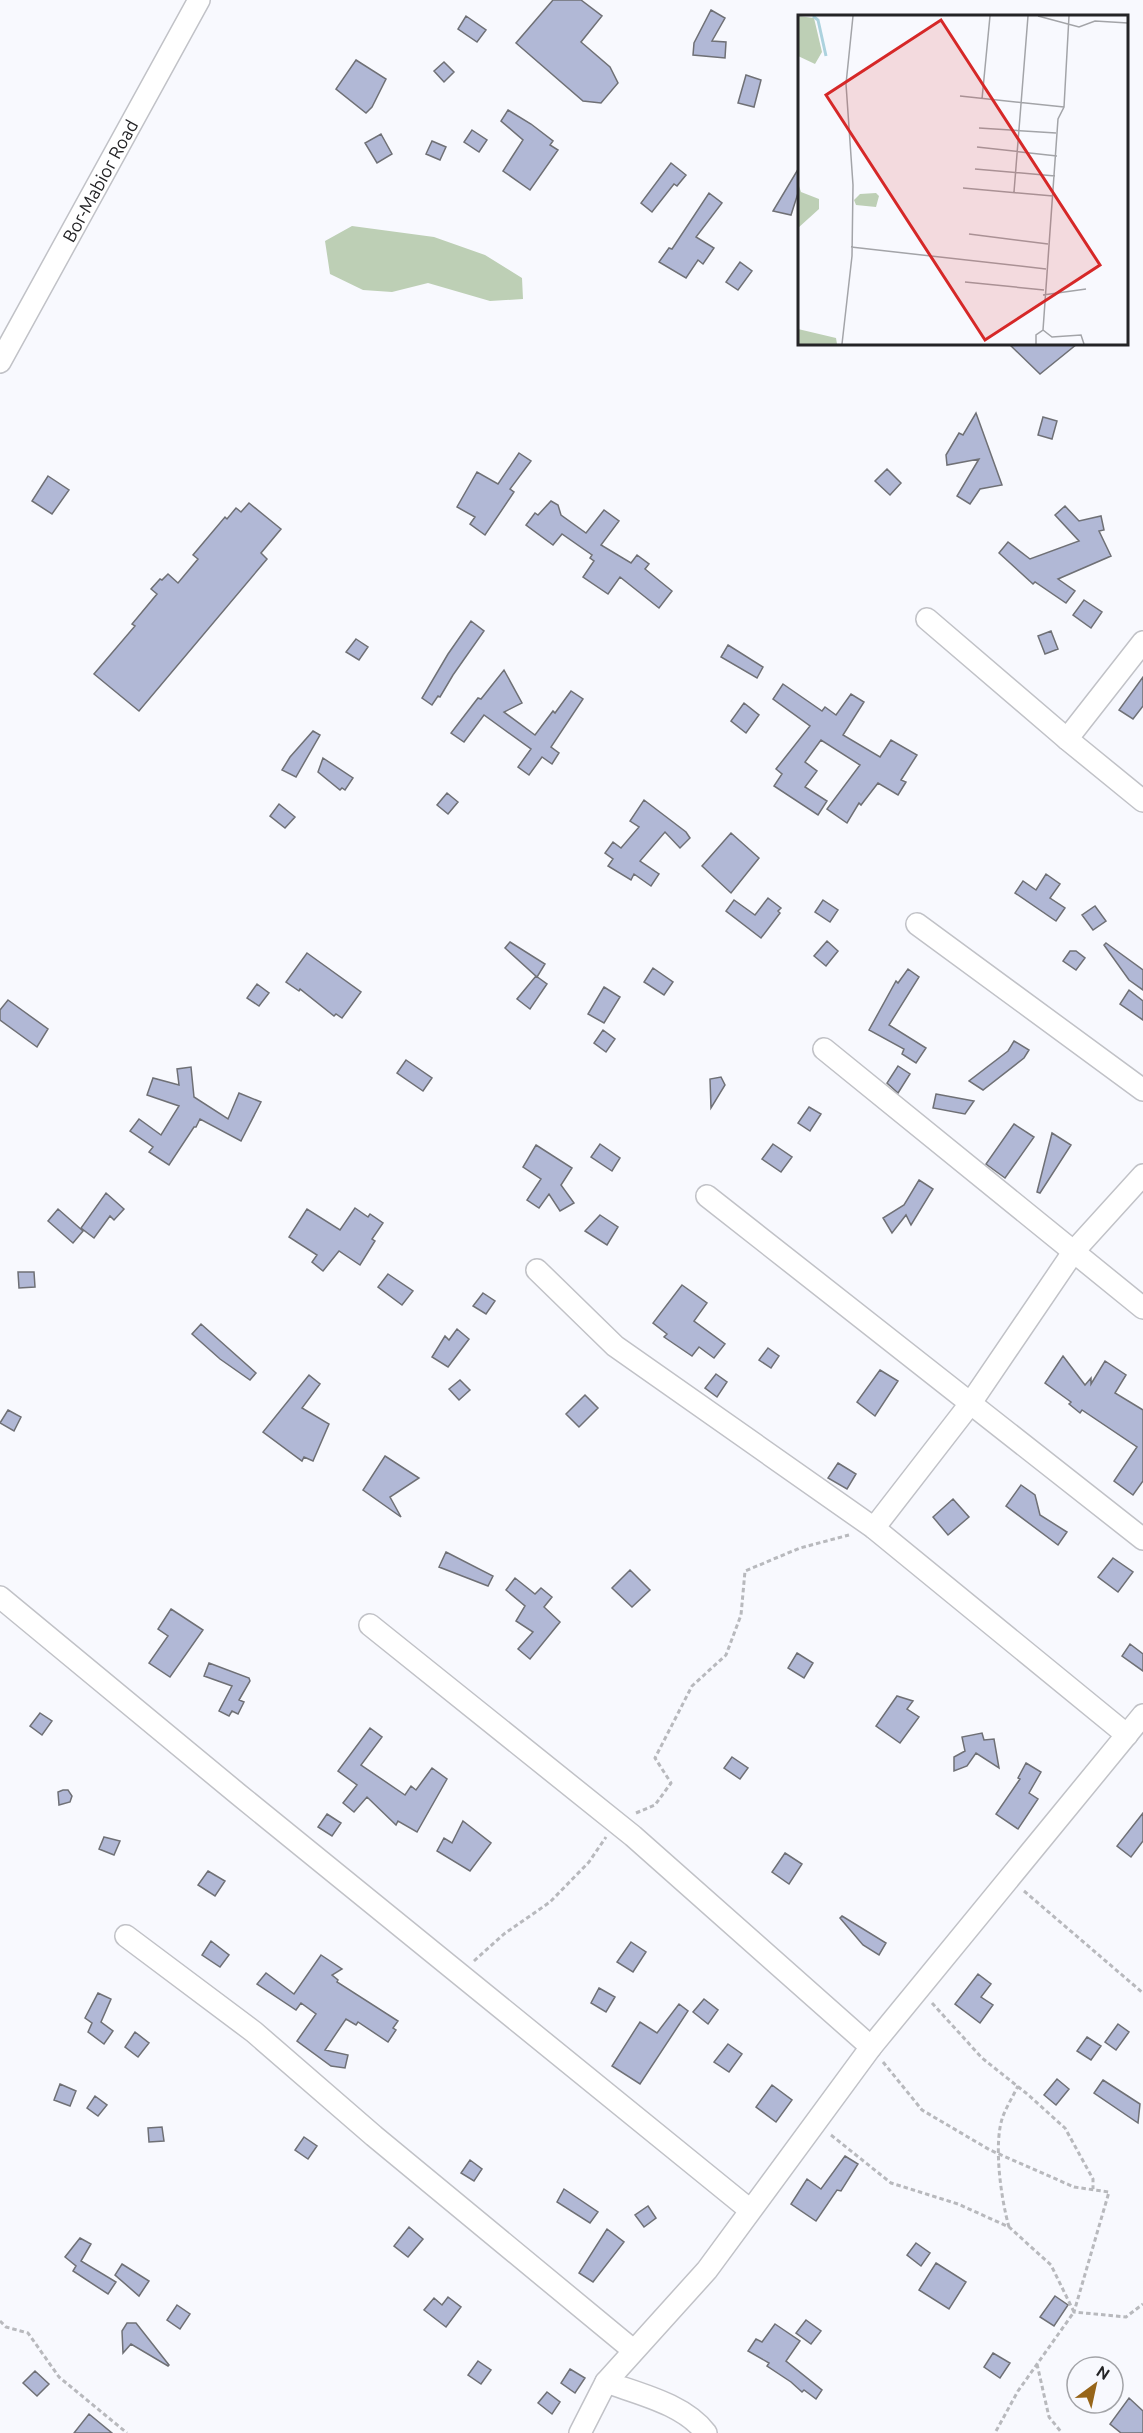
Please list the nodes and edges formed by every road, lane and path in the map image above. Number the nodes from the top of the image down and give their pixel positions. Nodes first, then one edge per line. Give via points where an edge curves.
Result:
1 (199, 0) edge
2 (0, 362) edge
3 (927, 619) dead end
4 (1143, 642) edge
5 (1067, 739) junction
6 (1143, 801) edge
7 (917, 924) dead end
8 (824, 1049) dead end
9 (1143, 1090) edge
10 (1143, 1175) edge
11 (707, 1196) dead end
12 (1074, 1251) junction
13 (537, 1270) dead end
14 (1143, 1308) edge
15 (970, 1404) junction
16 (874, 1528) junction
17 (1143, 1539) edge
18 (0, 1597) edge
19 (370, 1625) dead end
20 (1143, 1715) edge
21 (1127, 1735) junction
22 (617, 1822) junction
23 (1009, 1878) junction
24 (126, 1936) dead end
25 (461, 1973) junction
26 (919, 1988) junction
27 (1143, 1993) edge
28 (871, 2047) junction
29 (1018, 2086) junction
30 (815, 2122) junction
31 (999, 2155) junction
32 (1094, 2190) junction
33 (750, 2210) junction
34 (1009, 2227) junction
35 (1143, 2304) edge
36 (1074, 2312) junction
37 (0, 2321) edge
38 (633, 2350) junction
39 (1037, 2364) junction
40 (606, 2382) junction
41 (128, 2433) edge
42 (580, 2433) edge
43 (706, 2433) edge
44 (995, 2433) edge
45 (1062, 2433) edge

1 - 2 street, Bor-Mabior Road
3 - 5 street
4 - 5 street
5 - 6 street
7 - 9 street
8 - 12 street
10 - 12 street
11 - 15 street
12 - 14 street
12 - 15 street
13 - 16 street via 615,1346
15 - 16 street
15 - 17 street
16 - 21 street
16 - 22 path via 800,1548 745,1571 741,1615 726,1655 692,1686 655,1758 671,1783 655,1805
18 - 25 street
19 - 22 street
20 - 21 street
21 - 23 street
22 - 25 path via 589,1862 550,1902 504,1934
22 - 28 street
23 - 26 street
23 - 27 path
24 - 38 street via 254,2032
25 - 33 street
26 - 28 street
26 - 29 path via 982,2058
28 - 30 street
28 - 31 path via 922,2110
29 - 31 path via 1002,2117
29 - 32 path via 1065,2128 1093,2179
30 - 33 street
30 - 34 path via 891,2183 958,2204
31 - 32 path via 1074,2187
31 - 34 path via 1001,2200
32 - 36 path via 1109,2192
33 - 38 street via 707,2270
34 - 36 path via 1051,2265
35 - 36 path via 1126,2317
36 - 39 path
37 - 41 path via 6,2327 28,2333 59,2377
38 - 40 street
39 - 44 path
39 - 45 path via 1049,2416
40 - 42 street
40 - 43 street via 660,2401

